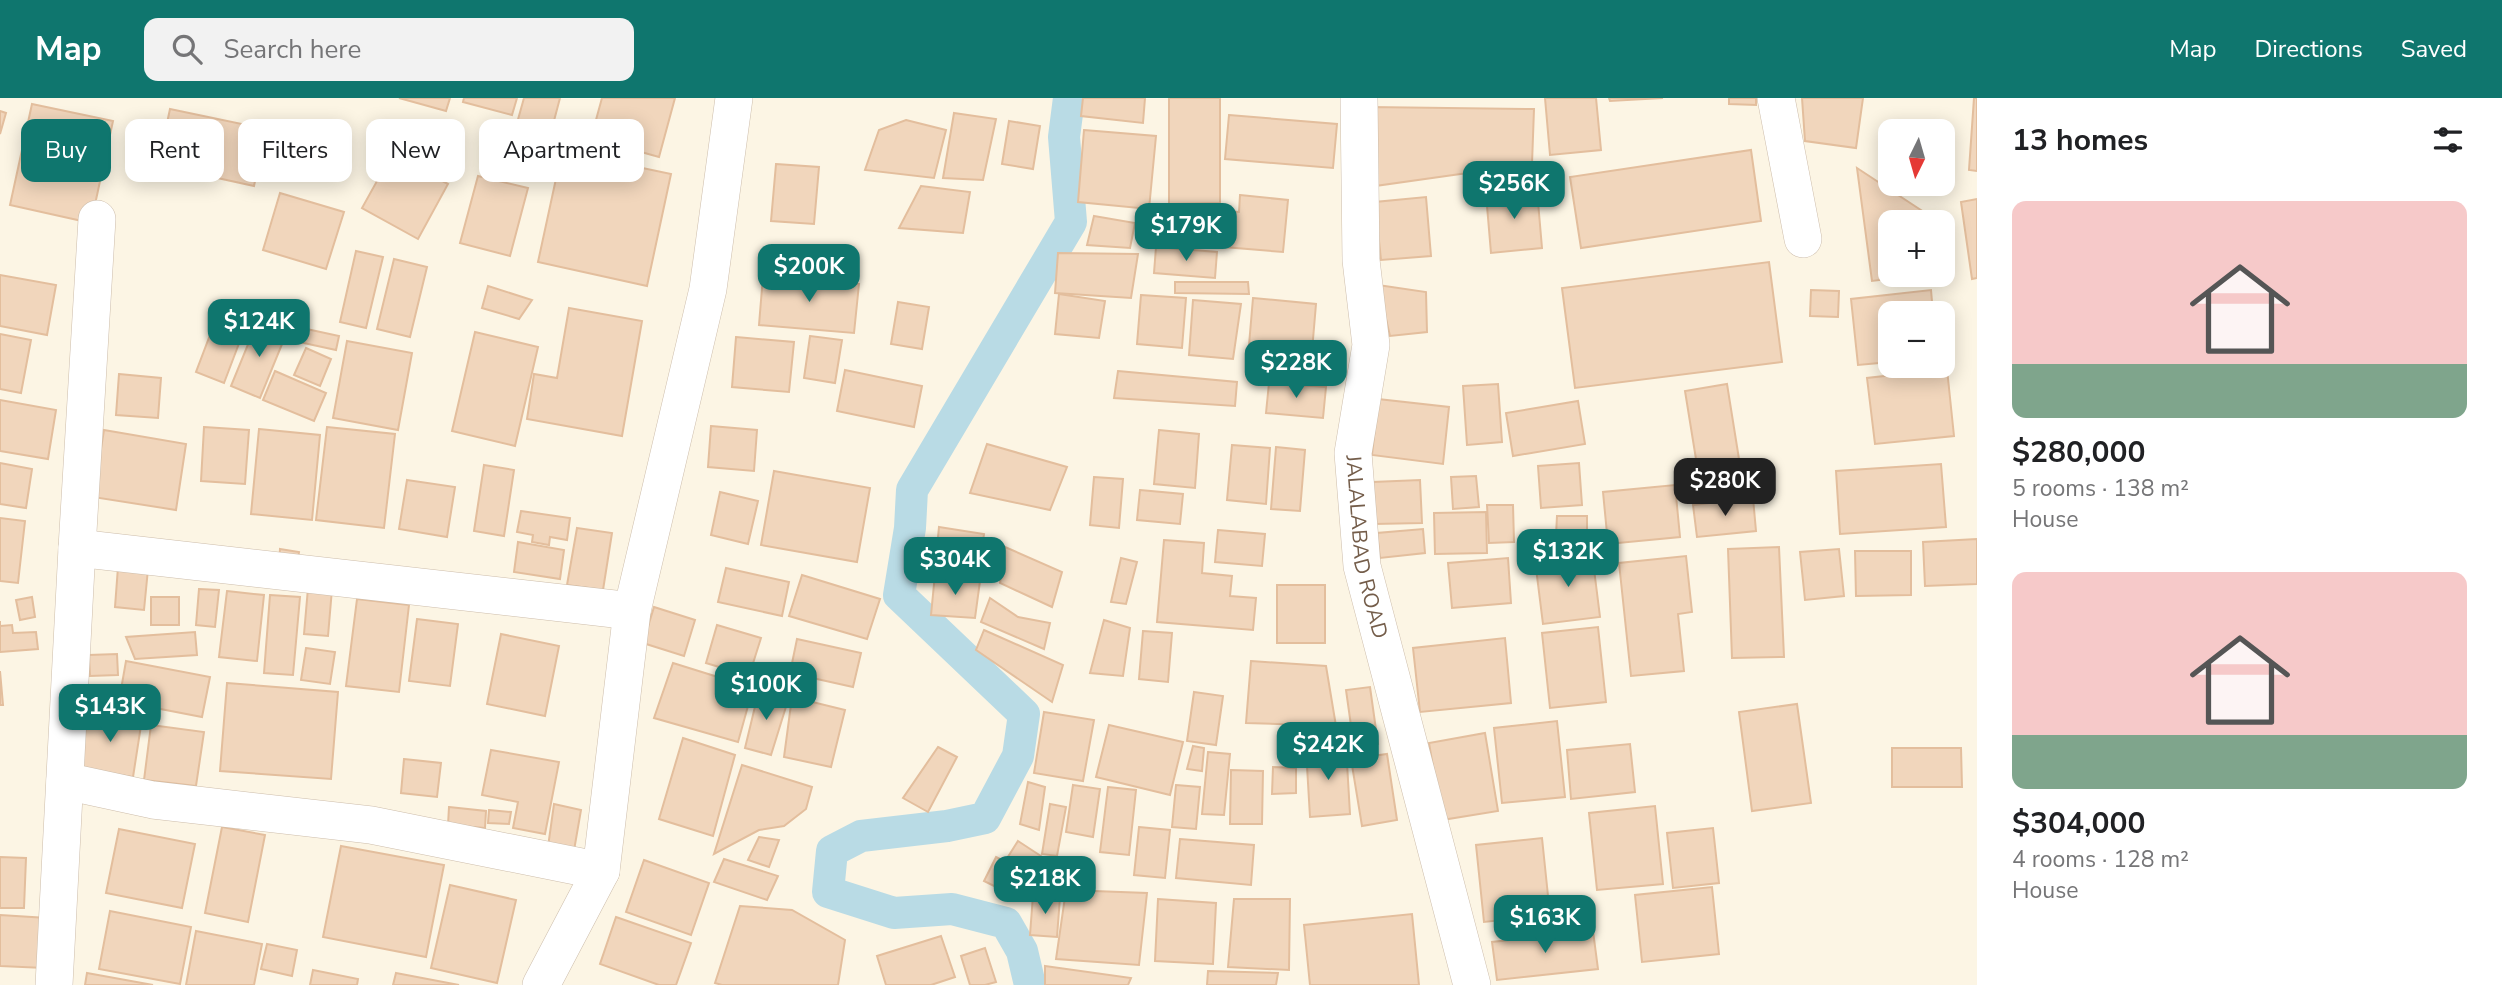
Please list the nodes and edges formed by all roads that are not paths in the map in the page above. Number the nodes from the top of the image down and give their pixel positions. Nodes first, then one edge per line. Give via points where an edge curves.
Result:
1 (734, 98) edge
2 (1359, 98) edge
3 (1776, 98) edge
4 (97, 219) dead end
5 (1802, 239) dead end
6 (77, 548) junction
7 (632, 611) junction
8 (65, 781) junction
9 (601, 871) junction
10 (54, 985) edge
11 (541, 985) edge
12 (1472, 985) edge

1 - 7 street via 708,289
2 - 12 street, JALALABAD ROAD via 1362,260 1371,345 1353,453 1362,566
3 - 5 street
4 - 6 street
6 - 7 street
6 - 8 street
7 - 9 street
8 - 9 street via 153,800 371,825
8 - 10 street
9 - 11 street

